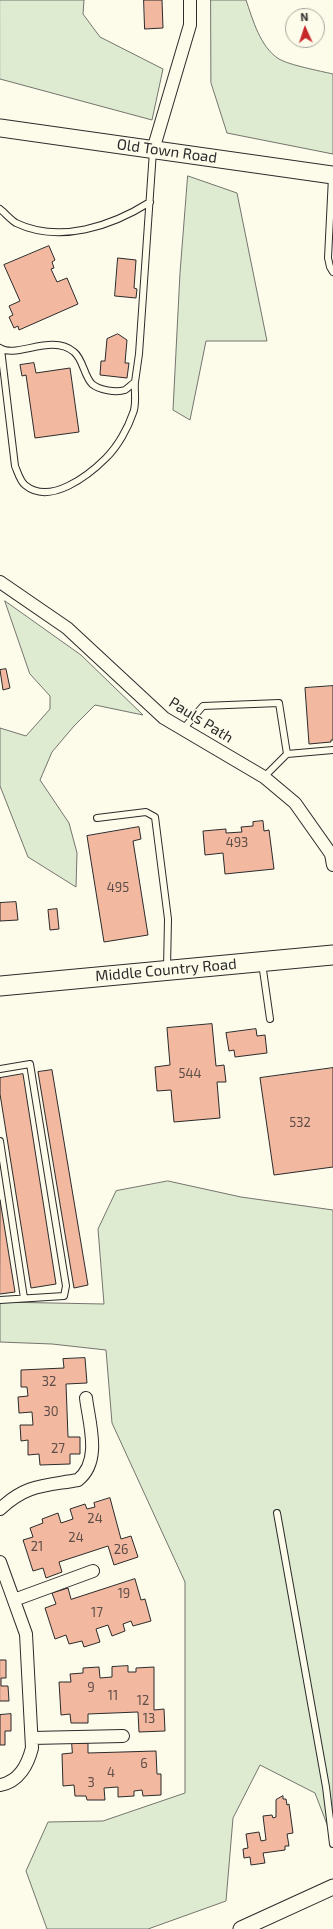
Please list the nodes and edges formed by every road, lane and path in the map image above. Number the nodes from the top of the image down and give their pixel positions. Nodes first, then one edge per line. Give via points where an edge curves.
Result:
1 (190, 0) edge
2 (0, 128) edge
3 (153, 150) junction
4 (333, 175) edge
5 (150, 202) junction
6 (0, 209) edge
7 (333, 272) edge
8 (1, 348) edge
9 (135, 382) junction
10 (0, 582) edge
11 (184, 728) junction
12 (333, 750) edge
13 (287, 754) junction
14 (264, 777) junction
15 (97, 818) dead end
16 (332, 858) edge
17 (333, 955) edge
18 (262, 962) junction
19 (167, 970) junction
20 (0, 986) edge
21 (270, 1019) dead end
22 (0, 1068) edge
23 (0, 1141) edge
24 (24, 1298) junction
25 (0, 1300) edge
26 (86, 1398) dead end
27 (0, 1509) edge
28 (278, 1513) dead end
29 (0, 1562) edge
30 (93, 1570) dead end
31 (14, 1600) junction
32 (123, 1736) dead end
33 (32, 1738) junction
34 (0, 1784) edge
35 (333, 1844) edge
36 (333, 1887) edge
37 (244, 1929) edge

1 - 3 street via 190,25
2 - 3 main road, Old Town Road
3 - 4 main road, Old Town Road
3 - 5 lane
4 - 7 lane via 328,258
5 - 6 lane via 116,220 71,232 49,233 16,222
5 - 9 lane
8 - 9 lane via 12,350 47,344 62,346 75,352 92,384 110,391 125,390
8 - 9 lane via 15,466 20,478 33,489 57,491 71,485 107,457 125,432 134,411
10 - 11 street, Pauls Path via 67,628 164,718
11 - 13 lane via 203,706 279,703
11 - 14 street, Pauls Path
12 - 13 lane
13 - 14 lane
14 - 16 street, Pauls Path via 295,803
15 - 19 lane via 146,812 155,817 168,920
17 - 18 main road, Middle Country Road
18 - 19 main road, Middle Country Road
18 - 21 lane
19 - 20 main road, Middle Country Road
22 - 24 lane via 30,1064 66,1286 64,1296
23 - 24 lane
24 - 25 lane
26 - 27 street via 92,1458 83,1476 78,1480 25,1491
28 - 35 lane via 326,1787
29 - 31 street
30 - 31 street
31 - 33 street via 28,1645
32 - 33 street
33 - 34 street via 29,1760 19,1776
36 - 37 street

